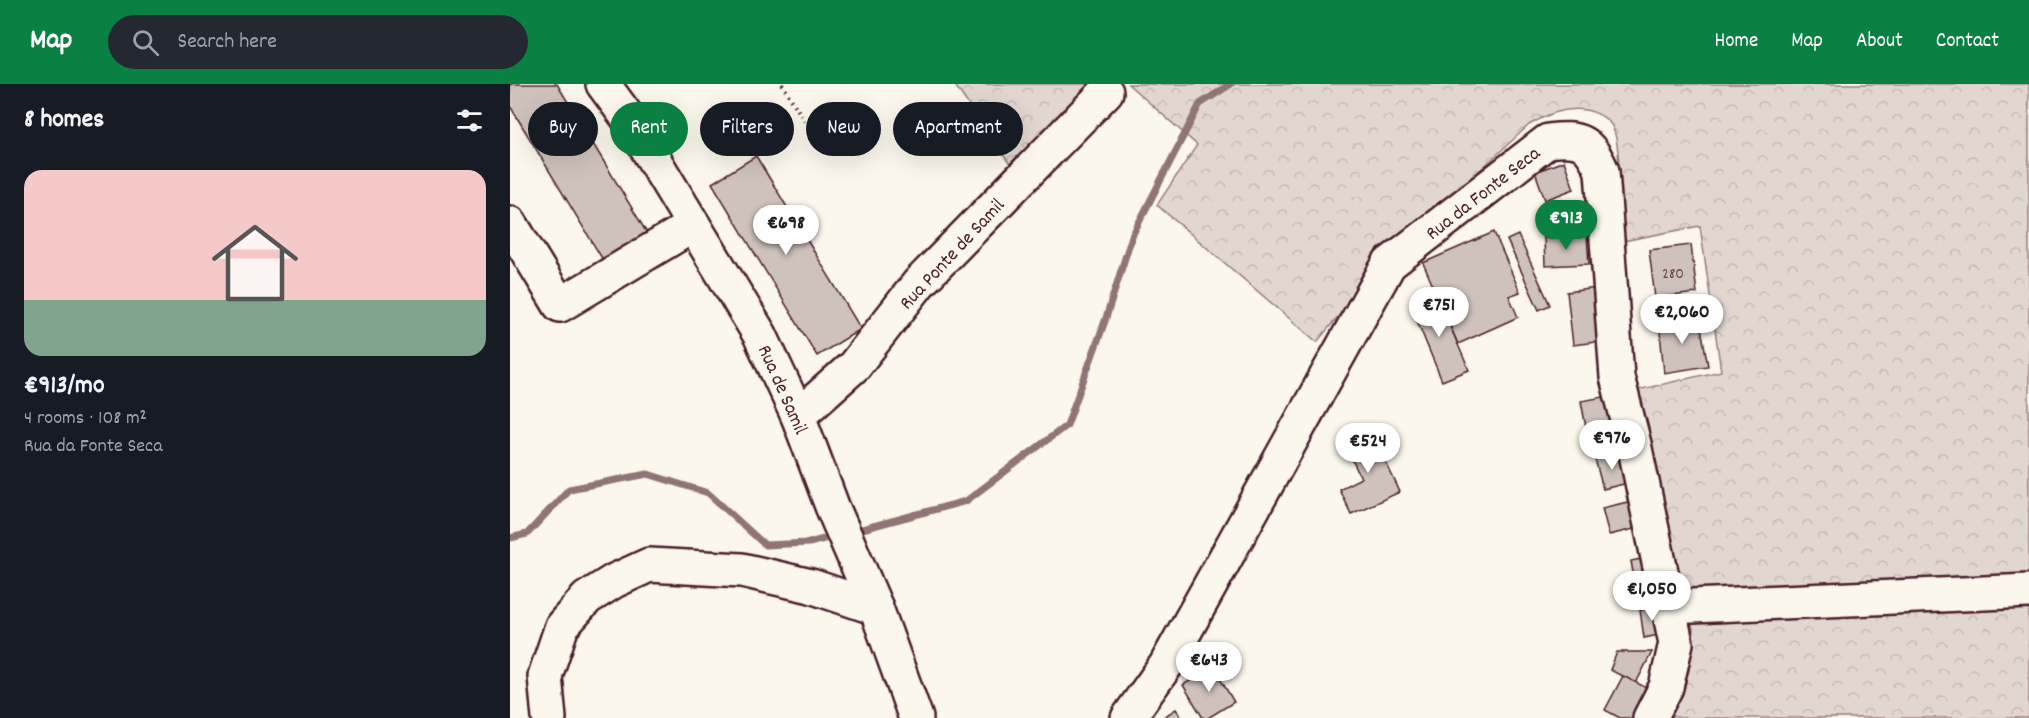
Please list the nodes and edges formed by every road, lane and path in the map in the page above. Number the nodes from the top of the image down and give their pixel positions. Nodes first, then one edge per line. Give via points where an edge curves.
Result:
1 (603, 84) edge
2 (782, 84) edge
3 (1106, 92) dead end
4 (805, 122) dead end
5 (510, 223) edge
6 (692, 226) junction
7 (798, 416) junction
8 (2029, 591) edge
9 (1670, 607) junction
10 (876, 608) junction
11 (549, 718) edge
12 (916, 718) edge
13 (1128, 718) edge
14 (1650, 718) edge

1 - 6 street, Rua de Samil via 631,122
2 - 4 path
3 - 7 street, Rua Ponte de Samil via 919,283 854,366
5 - 6 street via 560,305
6 - 7 street, Rua de Samil via 760,335
7 - 10 street, Rua de Samil
8 - 9 street
9 - 13 street, Rua da Fonte Seca via 1617,377 1602,171 1593,150 1572,138 1548,141 1389,264 1166,665
9 - 14 street, Rua da Fonte Seca via 1676,643 1666,687
10 - 11 street via 811,586 742,570 649,566 587,598 562,626 545,676
10 - 12 street, Rua de Samil

